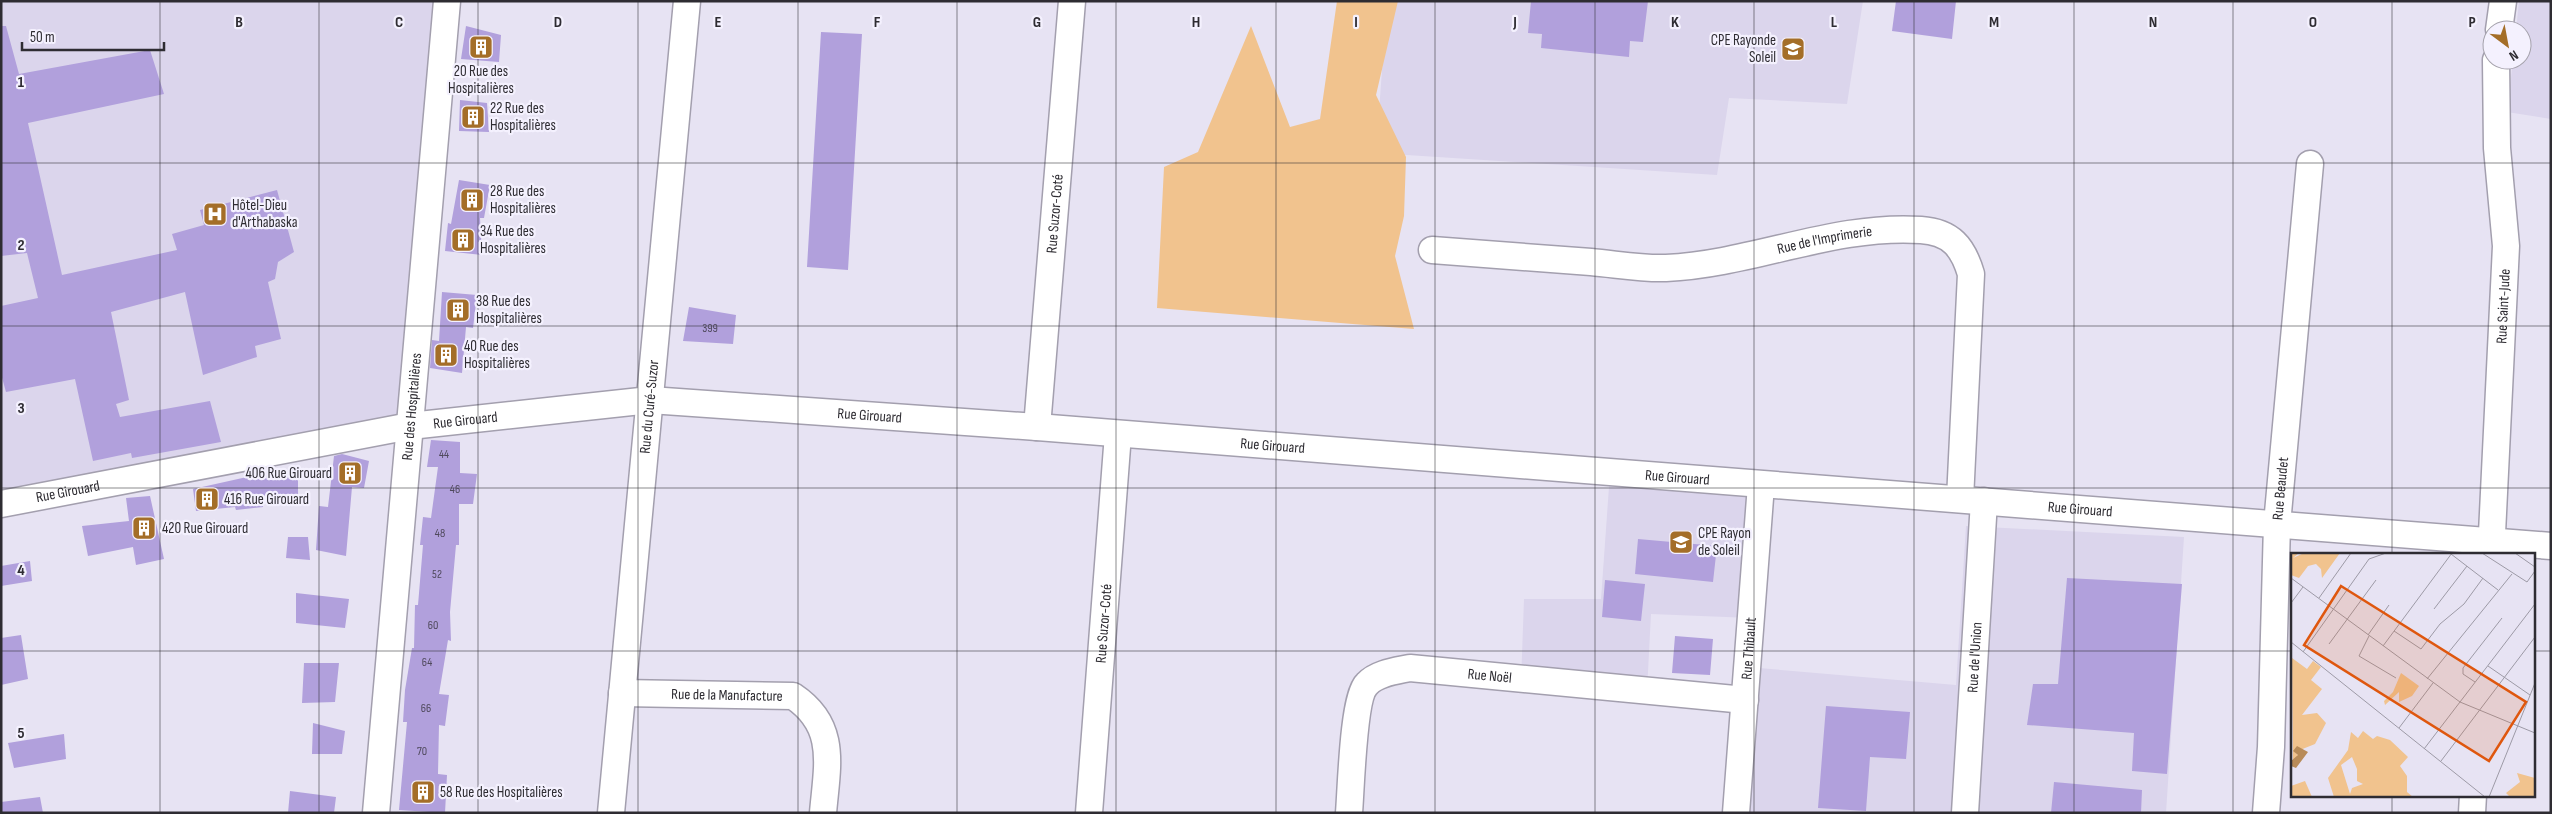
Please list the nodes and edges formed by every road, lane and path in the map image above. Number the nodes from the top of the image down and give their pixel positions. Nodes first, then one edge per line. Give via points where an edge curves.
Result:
1 (447, 1) edge
2 (687, 1) edge
3 (1072, 1) edge
4 (2503, 1) edge
5 (2501, 20) edge
6 (2496, 70) edge
7 (2310, 164) dead end
8 (1432, 250) dead end
9 (650, 400) junction
10 (410, 426) junction
11 (1037, 427) junction
12 (1118, 434) junction
13 (1761, 485) junction
14 (1972, 500) junction
15 (1, 504) edge
16 (2277, 524) junction
17 (2551, 546) edge
18 (2492, 548) edge
19 (622, 694) junction
20 (1745, 700) junction
21 (2473, 796) edge
22 (376, 813) edge
23 (611, 813) edge
24 (823, 813) edge
25 (1089, 813) edge
26 (1349, 813) edge
27 (1736, 813) edge
28 (1965, 813) edge
29 (2266, 813) edge
30 (2472, 813) edge

1 - 10 street, Rue des Hospitalières
2 - 9 street, Rue du Curé-Suzor
3 - 11 street, Rue Suzor-Coté
4 - 5 street
6 - 18 street, Rue Saint-Jude via 2497,148 2506,246
7 - 16 street, Rue Beaudet
8 - 14 street, Rue de l'Imprimerie via 1665,268 1712,263 1851,232 1922,230 1943,236 1958,244 1971,274
9 - 10 street, Rue Girouard
9 - 11 street, Rue Girouard
9 - 19 street, Rue du Curé-Suzor
10 - 15 street, Rue Girouard
10 - 22 street, Rue des Hospitalières
11 - 12 street, Rue Girouard
12 - 13 street, Rue Girouard
12 - 25 street, Rue Suzor-Coté
13 - 14 street, Rue Girouard
13 - 20 street, Rue Thibault
14 - 16 street, Rue Girouard
14 - 28 street, Rue de l'Union
16 - 18 street, Rue Girouard
16 - 29 street, Rue Beaudet
17 - 18 street, Rue Girouard
19 - 23 street, Rue du Curé-Suzor
19 - 24 street, Rue de la Manufacture via 793,696 807,706 821,724 828,756
20 - 26 street, Rue Noël via 1410,668 1387,673 1366,684 1358,702
20 - 27 street, Rue Thibault
21 - 30 street

